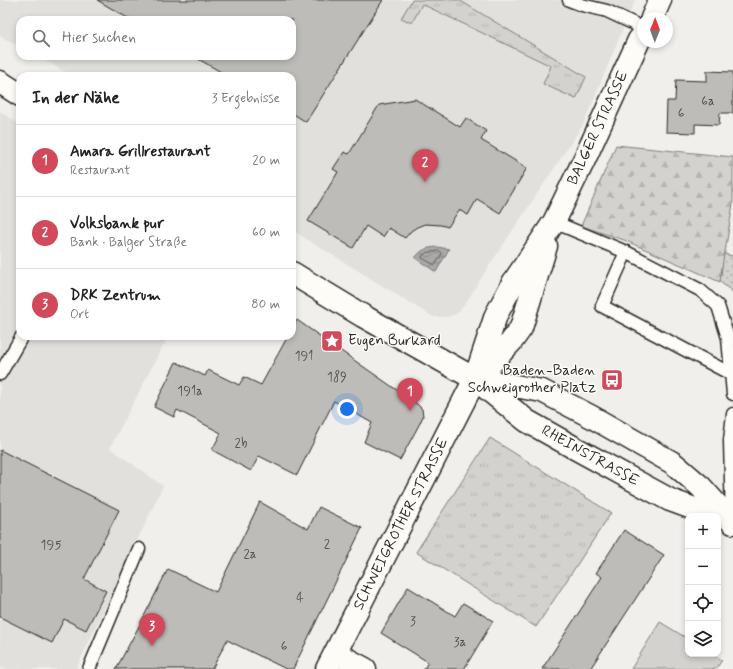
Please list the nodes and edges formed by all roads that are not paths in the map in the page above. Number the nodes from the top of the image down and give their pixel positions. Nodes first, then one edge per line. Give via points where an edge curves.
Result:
1 (569, 0) edge
2 (660, 0) edge
3 (655, 12) edge
4 (637, 25) edge
5 (637, 44) edge
6 (0, 82) edge
7 (16, 92) edge
8 (554, 222) junction
9 (626, 252) junction
10 (296, 275) edge
11 (20, 340) edge
12 (0, 374) edge
13 (731, 374) junction
14 (476, 379) junction
15 (733, 394) edge
16 (733, 414) edge
17 (724, 520) edge
18 (139, 549) dead end
19 (331, 661) edge
20 (89, 669) edge
21 (365, 669) edge

1 - 4 lane via 607,11
2 - 3 street
5 - 8 street, BALGER STRASSE
6 - 7 street
8 - 9 lane
8 - 14 street, BALGER STRASSE via 513,283 496,315
9 - 13 lane via 700,290 718,306 728,338
9 - 13 lane via 602,306
10 - 14 street, RHEINSTRASSE
11 - 12 lane
13 - 15 lane
14 - 17 street, RHEINSTRASSE via 527,421 670,500
14 - 17 street, RHEINSTRASSE via 542,391 673,463 701,488
14 - 19 street, SCHWEIGROTHER STRASSE
16 - 17 lane
18 - 20 lane
19 - 21 street

